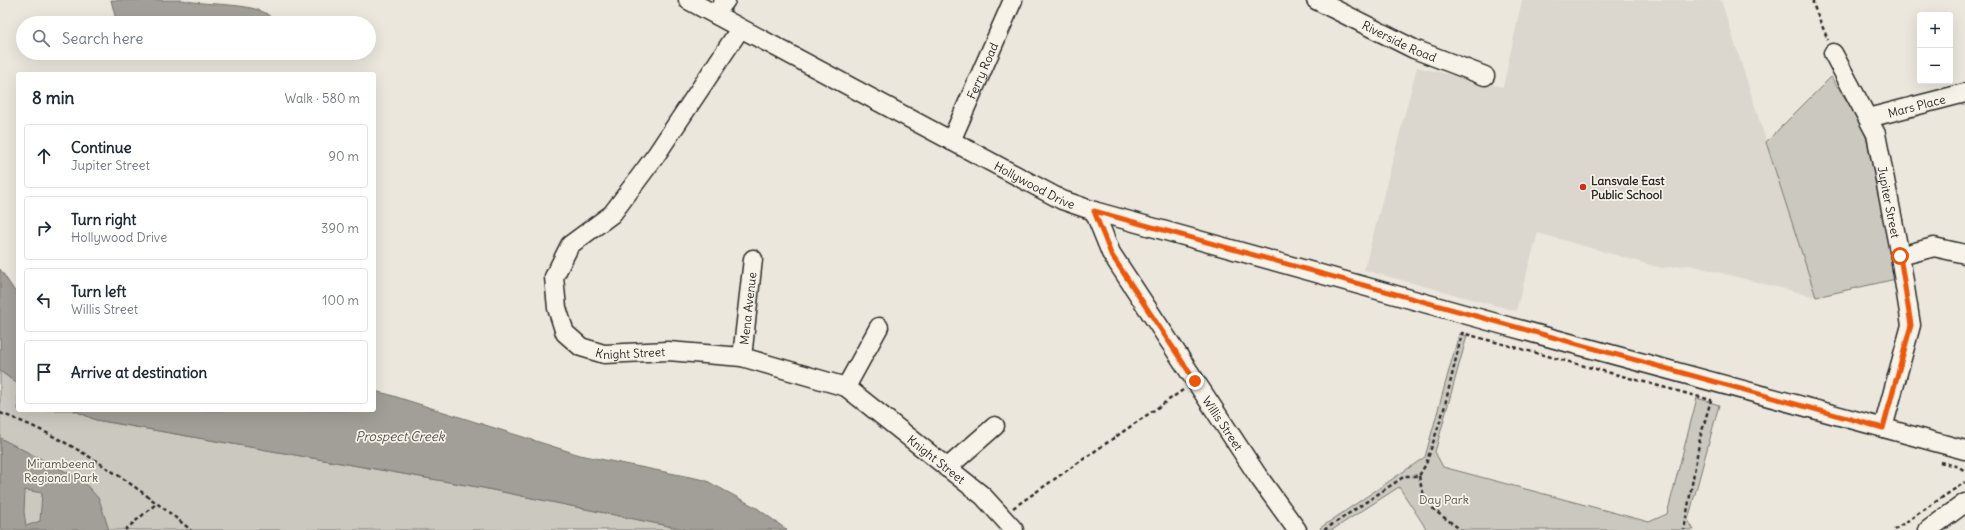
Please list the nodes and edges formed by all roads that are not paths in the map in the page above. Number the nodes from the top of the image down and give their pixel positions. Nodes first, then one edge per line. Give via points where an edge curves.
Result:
1 (688, 0) edge
2 (1013, 0) edge
3 (1316, 0) edge
4 (720, 7) edge
5 (740, 29) junction
6 (1834, 53) road end
7 (1485, 76) dead end
8 (1965, 93) edge
9 (1868, 118) junction
10 (952, 140) junction
11 (1094, 211) junction
12 (1965, 254) edge
13 (1900, 256) junction
14 (753, 259) dead end
15 (878, 327) dead end
16 (742, 358) junction
17 (846, 387) junction
18 (995, 426) dead end
19 (1883, 428) junction
20 (1965, 450) edge
21 (947, 468) junction
22 (1965, 503) edge
23 (1014, 530) edge
24 (1297, 530) edge
25 (1928, 530) edge

1 - 4 street, Hollywood Drive
2 - 10 street, Ferry Road
3 - 7 street, Riverside Road via 1414,49
4 - 5 street, Hollywood Drive
5 - 10 street, Hollywood Drive
5 - 16 street, Knight Street via 656,155 612,214 570,245 554,277 557,308 565,333 581,347 604,354 668,352
6 - 9 street, Jupiter Street
8 - 9 street, Mars Place
9 - 13 street, Jupiter Street via 1876,134
10 - 11 street, Hollywood Drive via 1062,200
11 - 19 street, Hollywood Drive
11 - 24 street, Willis Street via 1111,254 1258,476
12 - 13 street via 1934,247
13 - 19 street, Jupiter Street via 1911,325
14 - 16 street, Mena Avenue
15 - 17 street
16 - 17 street, Knight Street
17 - 21 street, Knight Street
18 - 21 street
19 - 20 street, Hollywood Drive
21 - 23 street, Knight Street via 982,496
22 - 25 street

